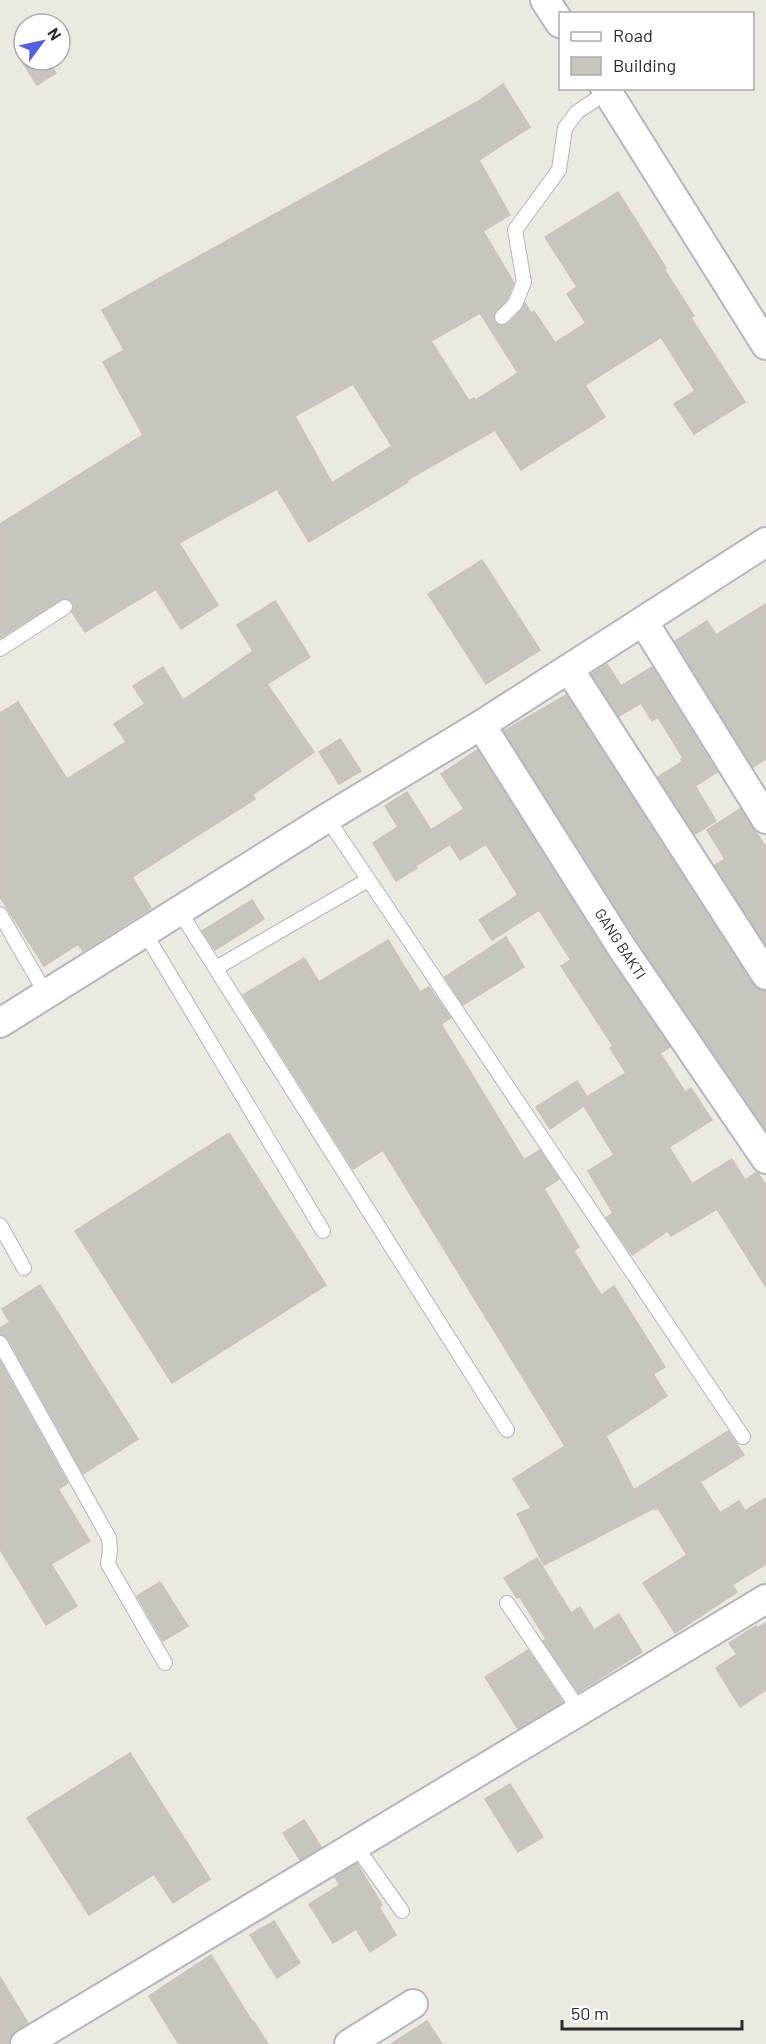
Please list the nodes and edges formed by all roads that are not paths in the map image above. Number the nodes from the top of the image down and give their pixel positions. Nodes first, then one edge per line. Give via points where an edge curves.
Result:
1 (545, 0) edge
2 (559, 19) edge
3 (606, 90) edge
4 (502, 317) dead end
5 (766, 345) edge
6 (766, 542) edge
7 (65, 607) dead end
8 (643, 621) junction
9 (0, 649) edge
10 (569, 669) junction
11 (480, 725) junction
12 (327, 818) junction
13 (766, 819) edge
14 (368, 880) junction
15 (180, 912) junction
16 (0, 914) edge
17 (146, 933) junction
18 (216, 968) junction
19 (766, 975) edge
20 (46, 994) junction
21 (0, 1023) edge
22 (766, 1159) edge
23 (0, 1225) edge
24 (323, 1231) dead end
25 (24, 1268) dead end
26 (0, 1343) edge
27 (507, 1430) dead end
28 (743, 1437) dead end
29 (766, 1599) edge
30 (507, 1603) dead end
31 (165, 1663) dead end
32 (580, 1711) junction
33 (355, 1845) junction
34 (402, 1911) dead end
35 (413, 2004) dead end
36 (25, 2044) edge
37 (349, 2044) edge

1 - 2 street
3 - 4 lane via 577,112 565,128 559,170 515,230 524,282 514,304
3 - 5 street
6 - 8 street
7 - 9 lane
8 - 10 street
8 - 13 street
10 - 11 street
10 - 19 street
11 - 12 street
11 - 22 street, GANG BAKTI via 622,948
12 - 14 lane
12 - 15 street
14 - 18 lane
14 - 28 lane
15 - 17 street
15 - 18 lane
16 - 20 lane
17 - 20 street
17 - 24 lane
18 - 27 lane
20 - 21 street
23 - 25 lane
26 - 31 lane via 109,1538 108,1564
29 - 32 street
30 - 32 lane
32 - 33 street
33 - 34 lane
33 - 36 street
35 - 37 street

